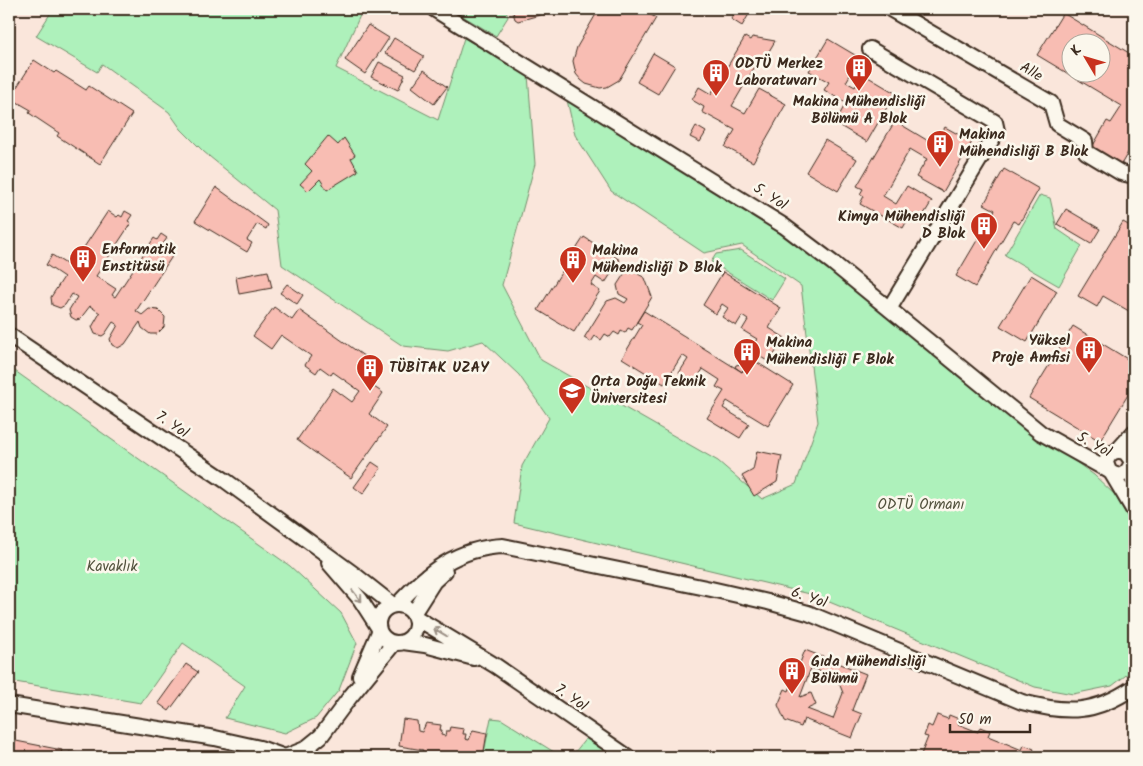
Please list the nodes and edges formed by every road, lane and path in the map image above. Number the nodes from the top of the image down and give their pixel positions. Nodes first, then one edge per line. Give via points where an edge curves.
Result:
1 (434, 9) edge
2 (890, 9) edge
3 (870, 49) dead end
4 (1134, 176) edge
5 (889, 309) junction
6 (9, 335) edge
7 (1134, 432) edge
8 (1063, 446) junction
9 (1115, 451) junction
10 (1132, 459) edge
11 (1110, 473) junction
12 (1134, 490) edge
13 (1134, 511) edge
14 (314, 545) junction
15 (460, 556) junction
16 (395, 605) junction
17 (414, 616) junction
18 (379, 630) junction
19 (398, 642) junction
20 (496, 666) junction
21 (1134, 687) edge
22 (350, 697) junction
23 (9, 704) edge
24 (285, 757) edge
25 (628, 757) edge

1 - 5 street, 5. Yol via 776,221
2 - 4 street, Alle via 1051,103 1058,124 1085,141 1086,152 1121,173
3 - 5 street via 995,122 997,131
5 - 8 street, 5. Yol via 1041,433
6 - 14 street, 7. Yol via 226,481
7 - 9 street
8 - 9 street, 5. Yol via 1095,454
8 - 11 street, 5. Yol
9 - 10 street via 1126,453
9 - 11 street via 1106,463
10 - 11 street via 1124,474
10 - 12 street
11 - 13 street
14 - 16 street, 7. Yol
14 -> 18 street, 7. Yol via 360,598
15 - 16 street, 6. Yol via 439,566
15 - 17 street, 6. Yol via 434,580
15 - 21 street, 6. Yol via 478,548 502,546 768,602 808,613 1022,702 1048,709 1085,709 1110,702
16 - 17 street, 7. Yol via 406,608
16 - 18 street via 380,615
17 - 19 street via 412,635
20 -> 17 street, 7. Yol
18 - 19 street, 7. Yol via 388,641
18 - 22 street
19 - 20 street, 7. Yol via 458,654
19 - 22 street
20 - 25 street, 7. Yol
22 - 24 street via 321,736 305,749
23 - 24 street via 215,738

